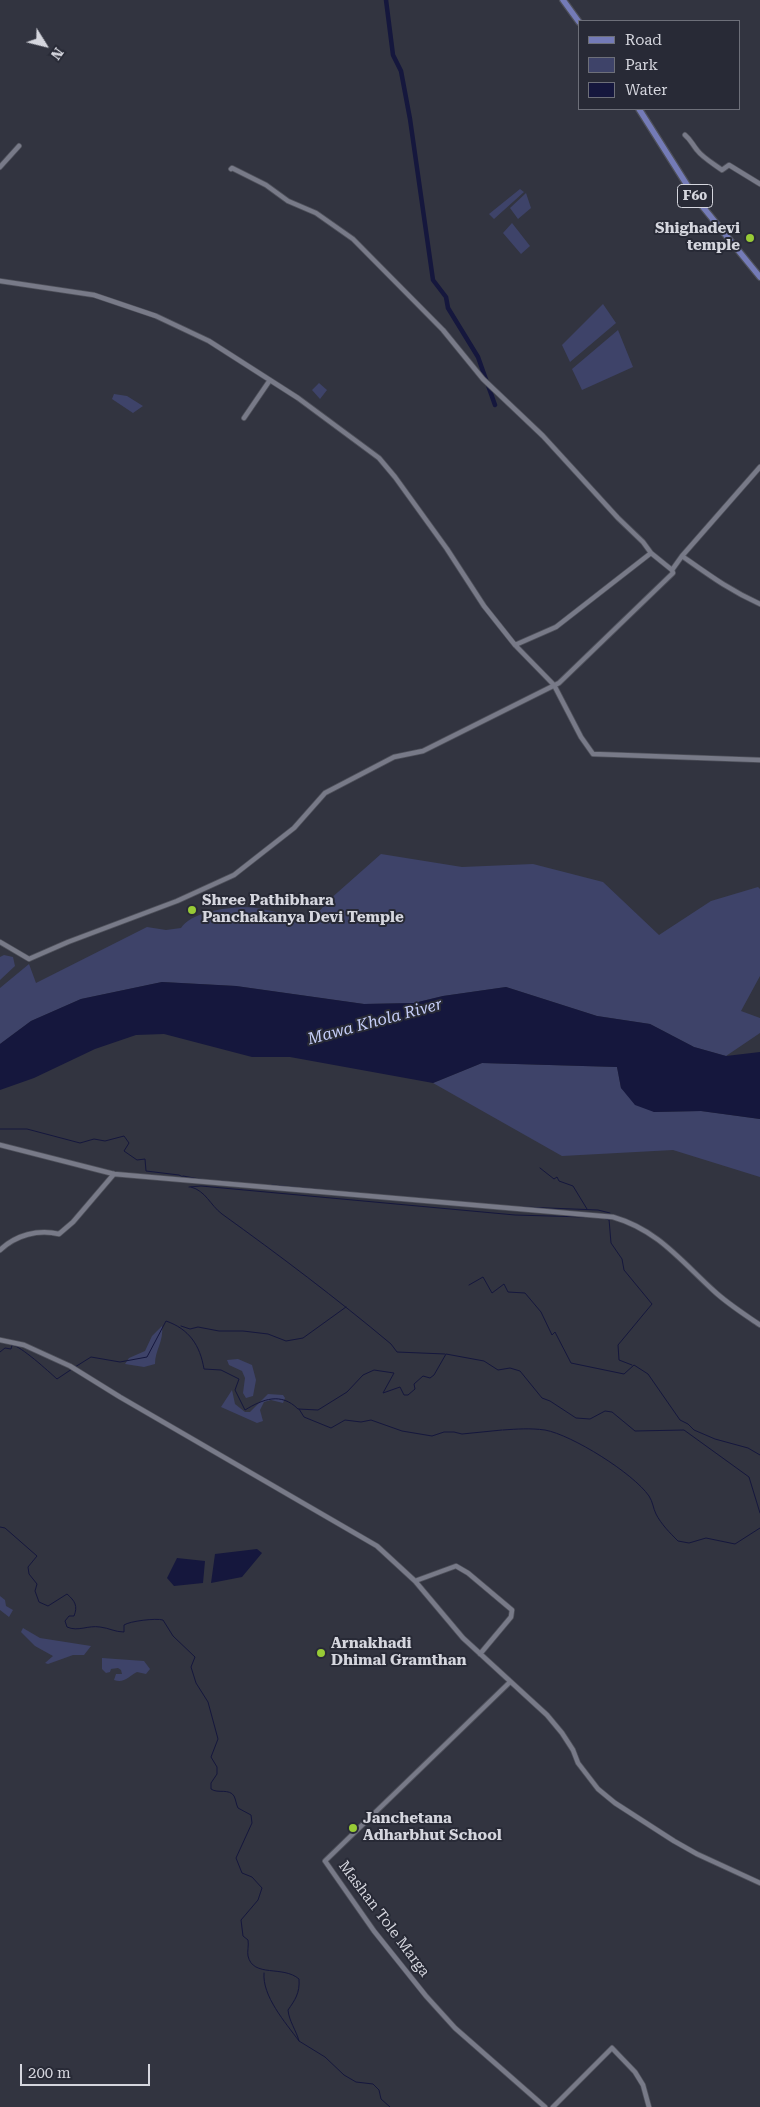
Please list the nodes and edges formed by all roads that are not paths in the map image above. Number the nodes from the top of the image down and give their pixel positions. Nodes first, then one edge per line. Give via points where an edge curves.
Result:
1 (563, 0) edge
2 (578, 21) edge
3 (640, 110) edge
4 (685, 135) dead end
5 (19, 146) dead end
6 (0, 167) edge
7 (230, 169) dead end
8 (760, 184) edge
9 (759, 275) edge
10 (0, 281) edge
11 (270, 380) junction
12 (244, 418) dead end
13 (760, 467) edge
14 (651, 554) junction
15 (682, 556) junction
16 (672, 570) junction
17 (760, 604) edge
18 (515, 645) junction
19 (554, 685) junction
20 (760, 760) edge
21 (0, 942) edge
22 (0, 1145) edge
23 (114, 1174) junction
24 (0, 1250) edge
25 (760, 1325) edge
26 (0, 1340) edge
27 (415, 1581) junction
28 (480, 1654) junction
29 (510, 1682) junction
30 (760, 1883) edge
31 (545, 2107) edge
32 (554, 2107) edge
33 (649, 2107) edge

1 - 2 main road
3 - 9 main road, F60 via 703,208
4 - 8 street via 703,156 722,170 729,166
5 - 6 street
7 - 14 street via 316,213 353,239 443,330 483,379 543,436 644,542
10 - 11 street via 94,295 156,316 209,341
11 - 12 street
11 - 18 street via 378,458
13 - 15 street
14 - 16 street
14 - 18 street via 556,627
15 - 16 street
15 - 17 street via 734,592
16 - 19 street via 649,598
18 - 19 street
19 - 20 street via 593,754
19 - 21 street via 424,751 394,757 325,793 294,828 234,876 29,959
22 - 23 street
23 - 24 street via 59,1234 26,1235 8,1242
23 - 25 street via 613,1217 642,1228 671,1250 715,1292
26 - 27 street via 24,1345 70,1366 377,1546
27 - 28 street
27 - 28 street via 456,1566 512,1610 511,1617
28 - 29 street
29 - 30 street via 562,1733 593,1784 615,1803 696,1854
29 - 31 street, Mashan Tole Marga via 325,1861 374,1931 426,1996 455,2028
32 - 33 street via 612,2048 635,2072 643,2085

